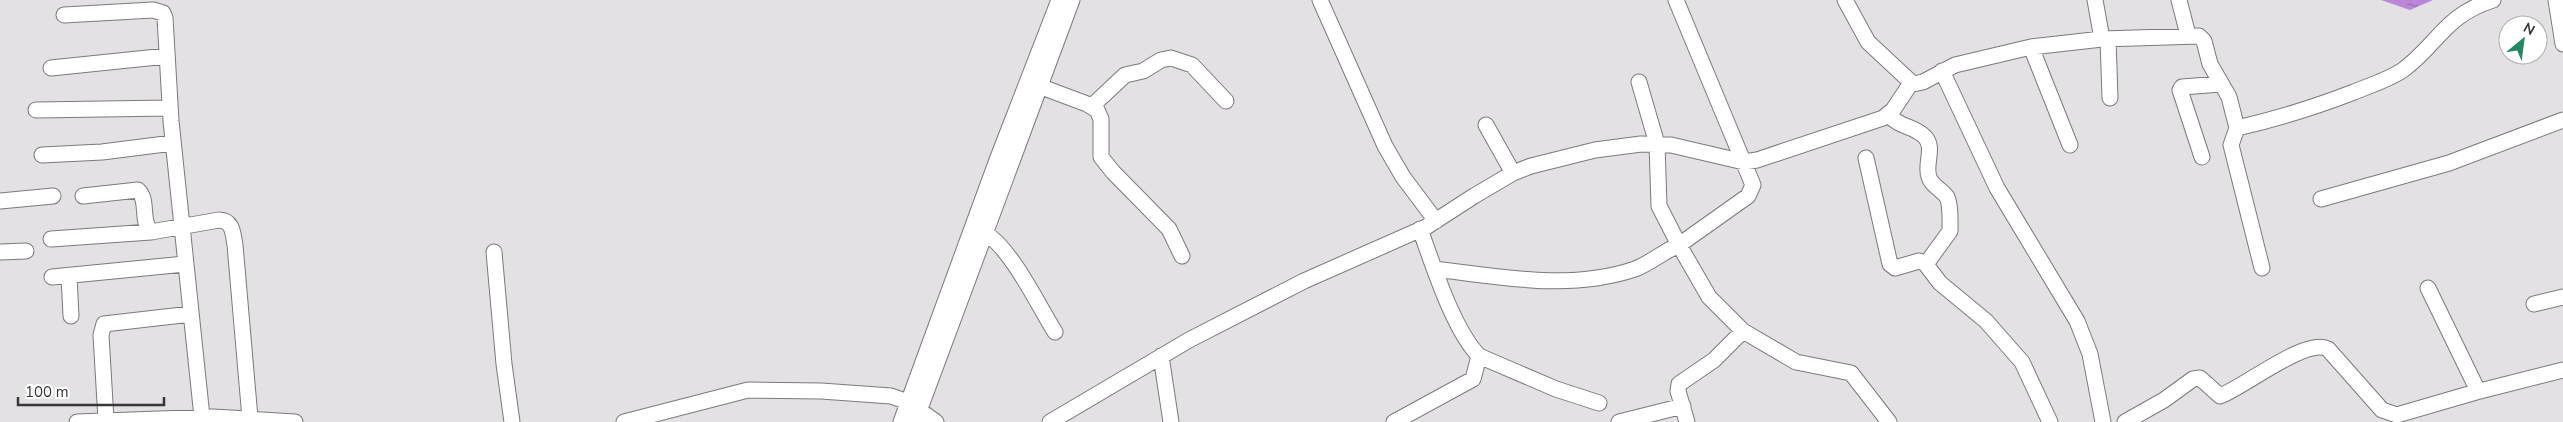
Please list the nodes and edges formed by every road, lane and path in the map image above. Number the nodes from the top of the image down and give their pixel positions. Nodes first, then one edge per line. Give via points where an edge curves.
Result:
1 (1059, 0) edge
2 (1072, 0) edge
3 (1320, 0) edge
4 (1676, 0) edge
5 (1845, 0) edge
6 (2095, 0) edge
7 (2179, 0) edge
8 (2493, 0) edge
9 (2556, 0) edge
10 (64, 15) dead end
11 (2188, 35) junction
12 (2105, 39) junction
13 (2563, 44) edge
14 (2031, 47) junction
15 (167, 56) junction
16 (51, 68) dead end
17 (1942, 71) junction
18 (1639, 82) dead end
19 (1912, 83) junction
20 (2221, 84) junction
21 (1039, 86) junction
22 (2110, 98) dead end
23 (1078, 100) junction
24 (1226, 101) dead end
25 (1092, 106) junction
26 (170, 108) junction
27 (36, 110) dead end
28 (1889, 115) junction
29 (2563, 120) edge
30 (1486, 125) dead end
31 (2236, 128) junction
32 (173, 143) junction
33 (1100, 144) junction
34 (1657, 144) junction
35 (2070, 145) dead end
36 (42, 155) dead end
37 (2202, 157) dead end
38 (1866, 158) dead end
39 (1744, 162) junction
40 (1513, 173) junction
41 (53, 196) dead end
42 (83, 196) dead end
43 (2321, 199) dead end
44 (0, 201) edge
45 (1436, 221) junction
46 (182, 226) junction
47 (1420, 229) junction
48 (151, 232) junction
49 (985, 232) junction
50 (52, 239) dead end
51 (1679, 245) junction
52 (26, 251) dead end
53 (0, 252) edge
54 (494, 252) dead end
55 (1182, 256) dead end
56 (185, 264) junction
57 (1926, 264) junction
58 (2262, 268) dead end
59 (1435, 269) junction
60 (69, 276) junction
61 (52, 277) dead end
62 (2428, 288) dead end
63 (2563, 297) edge
64 (2534, 304) dead end
65 (191, 314) junction
66 (71, 316) dead end
67 (1743, 331) junction
68 (1055, 332) dead end
69 (1161, 356) junction
70 (1479, 356) junction
71 (2563, 370) edge
72 (2478, 391) junction
73 (1599, 403) dead end
74 (1683, 406) junction
75 (914, 412) edge
76 (2388, 417) edge
77 (250, 418) junction
78 (210, 419) edge
79 (106, 420) junction
80 (78, 422) edge
81 (295, 422) edge
82 (512, 422) edge
83 (624, 422) edge
84 (901, 422) edge
85 (936, 422) edge
86 (1050, 422) edge
87 (1171, 422) edge
88 (1394, 422) edge
89 (1619, 422) edge
90 (1687, 422) edge
91 (1888, 422) edge
92 (2050, 422) edge
93 (2103, 422) edge
94 (2125, 422) edge

1 - 75 street via 997,160
2 - 21 street
3 - 45 street via 1385,146 1403,177
4 - 39 street
5 - 19 street via 1868,42
6 - 12 street
7 - 11 street
8 - 31 street via 2457,17 2415,60 2390,78 2298,113
9 - 13 street
10 - 15 street via 158,11 165,18
11 - 12 street
11 - 20 street via 2199,36 2204,41 2210,64
12 - 14 street
12 - 22 street
14 - 17 street
14 - 35 street
15 - 16 street
15 - 26 street
17 - 19 street via 1918,84
17 - 93 street via 1997,188 2077,320 2090,354
18 - 34 street
19 - 28 street
20 - 31 street via 2229,97
20 - 37 street via 2182,87 2180,90
21 - 23 street
21 - 49 street
23 - 25 street
23 - 33 street via 1090,118
24 - 25 street via 1192,65 1171,58 1125,75
25 - 33 street via 1101,119
26 - 27 street
26 - 32 street
28 - 39 street
28 - 57 street via 1896,124 1908,126 1925,137 1930,150 1929,178 1947,198 1950,231
29 - 43 street via 2449,163
30 - 40 street
31 - 58 street via 2231,145
32 - 36 street
32 - 46 street
33 - 55 street via 1106,164 1169,229
34 - 39 street
34 - 40 street via 1595,150
34 - 51 street via 1659,206
38 - 57 street via 1890,264 1896,268 1919,261
39 - 51 street via 1752,181 1750,193
40 - 45 street
41 - 44 street
42 - 48 street via 138,190 142,196 146,225
45 - 47 street
46 - 48 street
46 - 56 street
46 - 77 street via 219,220 230,225 235,245
47 - 59 street
47 - 69 street via 1304,281
48 - 50 street
49 - 68 street via 1006,252
49 - 75 street
51 - 59 street via 1638,268 1570,281
51 - 67 street via 1709,297
52 - 53 street
54 - 82 street
56 - 60 street
56 - 65 street
57 - 92 street via 1940,283 1986,321 2022,362
59 - 70 street via 1455,315
60 - 61 street
60 - 66 street
62 - 72 street
63 - 64 street
65 - 78 street
65 - 79 street via 104,324 101,335
67 - 74 street via 1714,360 1679,384
67 - 91 street via 1796,362 1851,373
69 - 86 street
69 - 87 street
70 - 73 street via 1556,389
70 - 88 street via 1473,379
71 - 72 street
72 - 76 street
74 - 89 street
74 - 90 street
75 - 83 street via 891,396 876,394 748,390
75 - 84 street
75 - 85 street
76 - 94 street via 2328,349 2318,347 2283,361 2220,396 2200,378 2193,379
77 - 78 street
77 - 81 street
78 - 79 street
79 - 80 street

